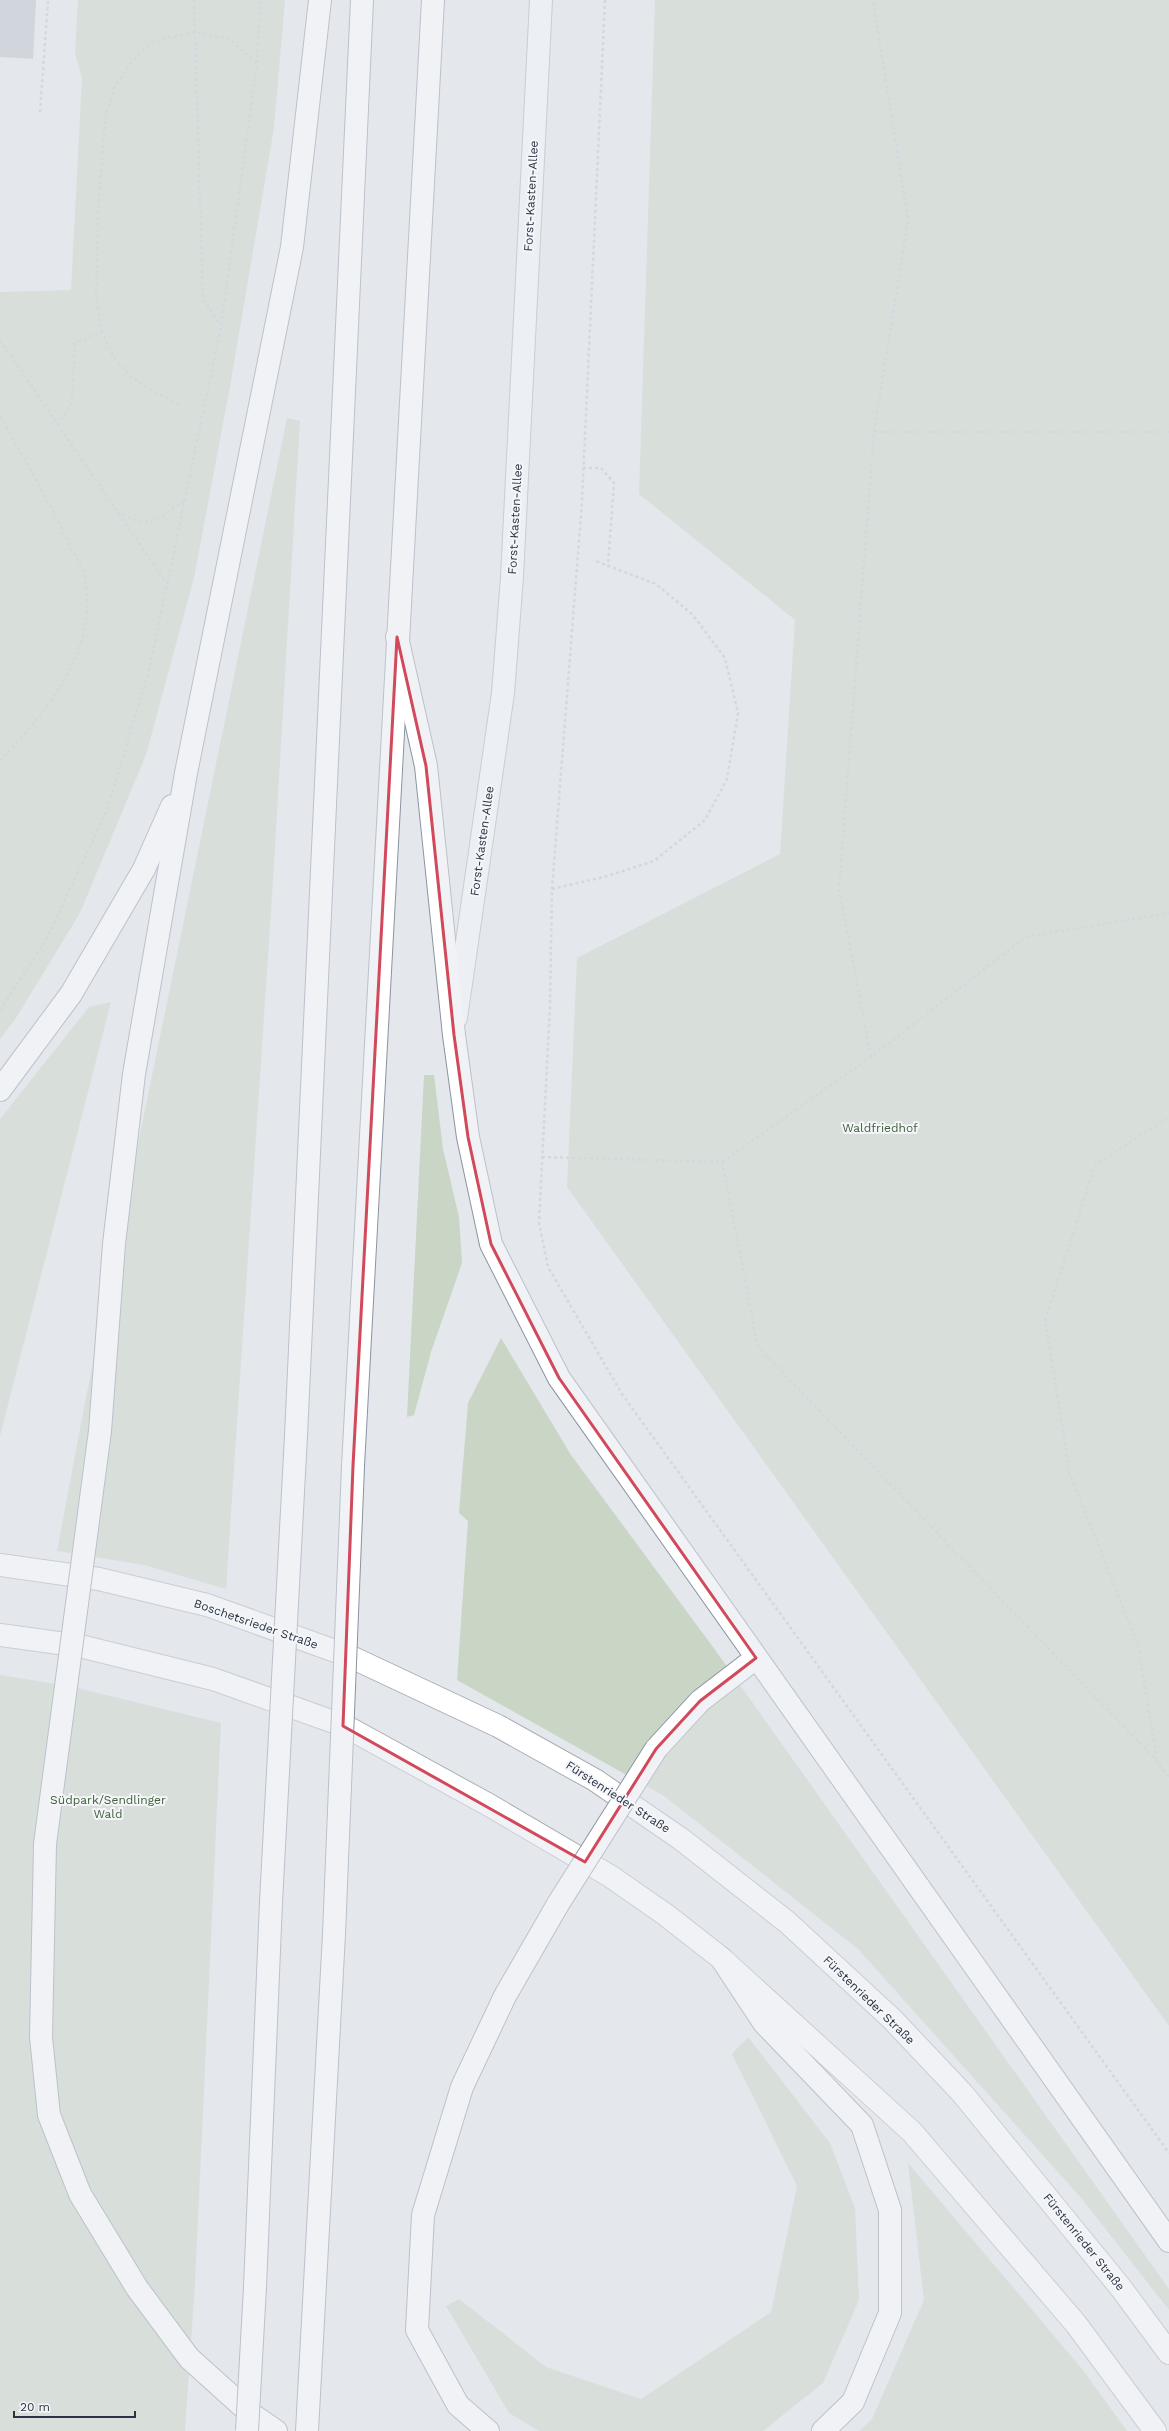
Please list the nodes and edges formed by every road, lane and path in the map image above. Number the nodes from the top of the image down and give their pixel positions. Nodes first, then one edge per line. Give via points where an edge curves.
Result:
1 (48, 0) edge
2 (194, 0) edge
3 (260, 0) edge
4 (320, 0) edge
5 (362, 0) edge
6 (433, 0) edge
7 (541, 0) edge
8 (605, 0) edge
9 (873, 0) edge
10 (194, 32) junction
11 (257, 63) junction
12 (40, 112) dead end
13 (221, 327) junction
14 (102, 332) junction
15 (0, 340) edge
16 (178, 404) dead end
17 (0, 416) edge
18 (57, 425) junction
19 (874, 432) junction
20 (1169, 432) edge
21 (583, 468) junction
22 (186, 499) junction
23 (117, 513) junction
24 (593, 560) dead end
25 (608, 565) junction
26 (167, 584) junction
27 (397, 637) junction
28 (0, 761) edge
29 (186, 773) junction
30 (552, 890) junction
31 (1169, 913) edge
32 (0, 1010) edge
33 (454, 1035) junction
34 (872, 1057) junction
35 (0, 1090) edge
36 (1169, 1117) edge
37 (542, 1157) junction
38 (722, 1162) junction
39 (0, 1566) edge
40 (0, 1635) edge
41 (756, 1658) junction
42 (498, 1726) joint
43 (1157, 1761) junction
44 (1169, 1777) edge
45 (721, 1958) junction
46 (1169, 2153) edge
47 (1169, 2241) edge
48 (1169, 2353) edge
49 (247, 2431) edge
50 (276, 2431) edge
51 (307, 2431) edge
52 (488, 2431) edge
53 (824, 2431) edge
54 (1154, 2431) edge

1 - 12 path
2 - 10 path
3 - 11 path
4 - 29 main road via 292,247
5 - 49 main road, bridge
6 - 27 main road
7 - 33 street, Forst-Kasten-Allee via 512,577 504,686
8 - 21 path
9 - 19 path via 908,220
10 - 11 path via 230,39
10 - 13 path via 203,299
10 - 14 path via 153,41 131,63 114,88 106,121 98,210 96,297
11 - 13 path
13 - 22 path
14 - 16 path via 113,356 130,376
14 - 18 path via 75,343 72,403
15 - 18 path
17 - 28 path via 51,506 85,577 86,623 71,670 36,722
18 - 23 path
19 - 20 path
19 - 34 path via 839,889
21 - 25 path via 601,468 614,483
21 - 30 path
22 - 23 path via 162,518 143,523
22 - 26 path
23 - 26 path
24 - 25 path
25 - 30 path via 656,584 693,615 725,658 738,713 727,779 705,820 654,861 604,878
26 - 32 path via 149,670 107,810 46,940
27 - 33 main road via 426,766
27 - 51 main road, bridge via 353,1466 334,1934
29 - 35 main road via 144,869 71,994
29 - 50 main road, bridge via 134,1074 114,1244 100,1431 45,1844 41,2037 49,2115 80,2194 137,2288 189,2358 250,2413
30 - 37 path via 550,1006
31 - 34 path via 1026,938
33 - 41 main road via 468,1137 491,1244 559,1378
34 - 38 path
36 - 43 path via 1095,1165 1045,1321 1070,1474 1138,1645
37 - 38 path
37 - 46 path via 539,1223 548,1267 622,1394
38 - 43 path via 758,1347
39 - 42 main road, Boschetsrieder Straße via 99,1579 207,1605 349,1656
40 - 45 main road via 80,1646 213,1678 345,1726 489,1805 610,1876
41 - 47 main road
41 - 52 main road, bridge via 700,1701 656,1750 558,1904 505,1996 462,2087 423,2215 417,2330 458,2405
42 - 48 main road, Fürstenrieder Straße via 595,1780 681,1839 787,1922 892,2020 962,2093 1122,2288
43 - 44 path
45 - 53 main road via 764,2023 862,2126 890,2210 890,2313 853,2402
45 - 54 main road via 912,2132 1076,2324

